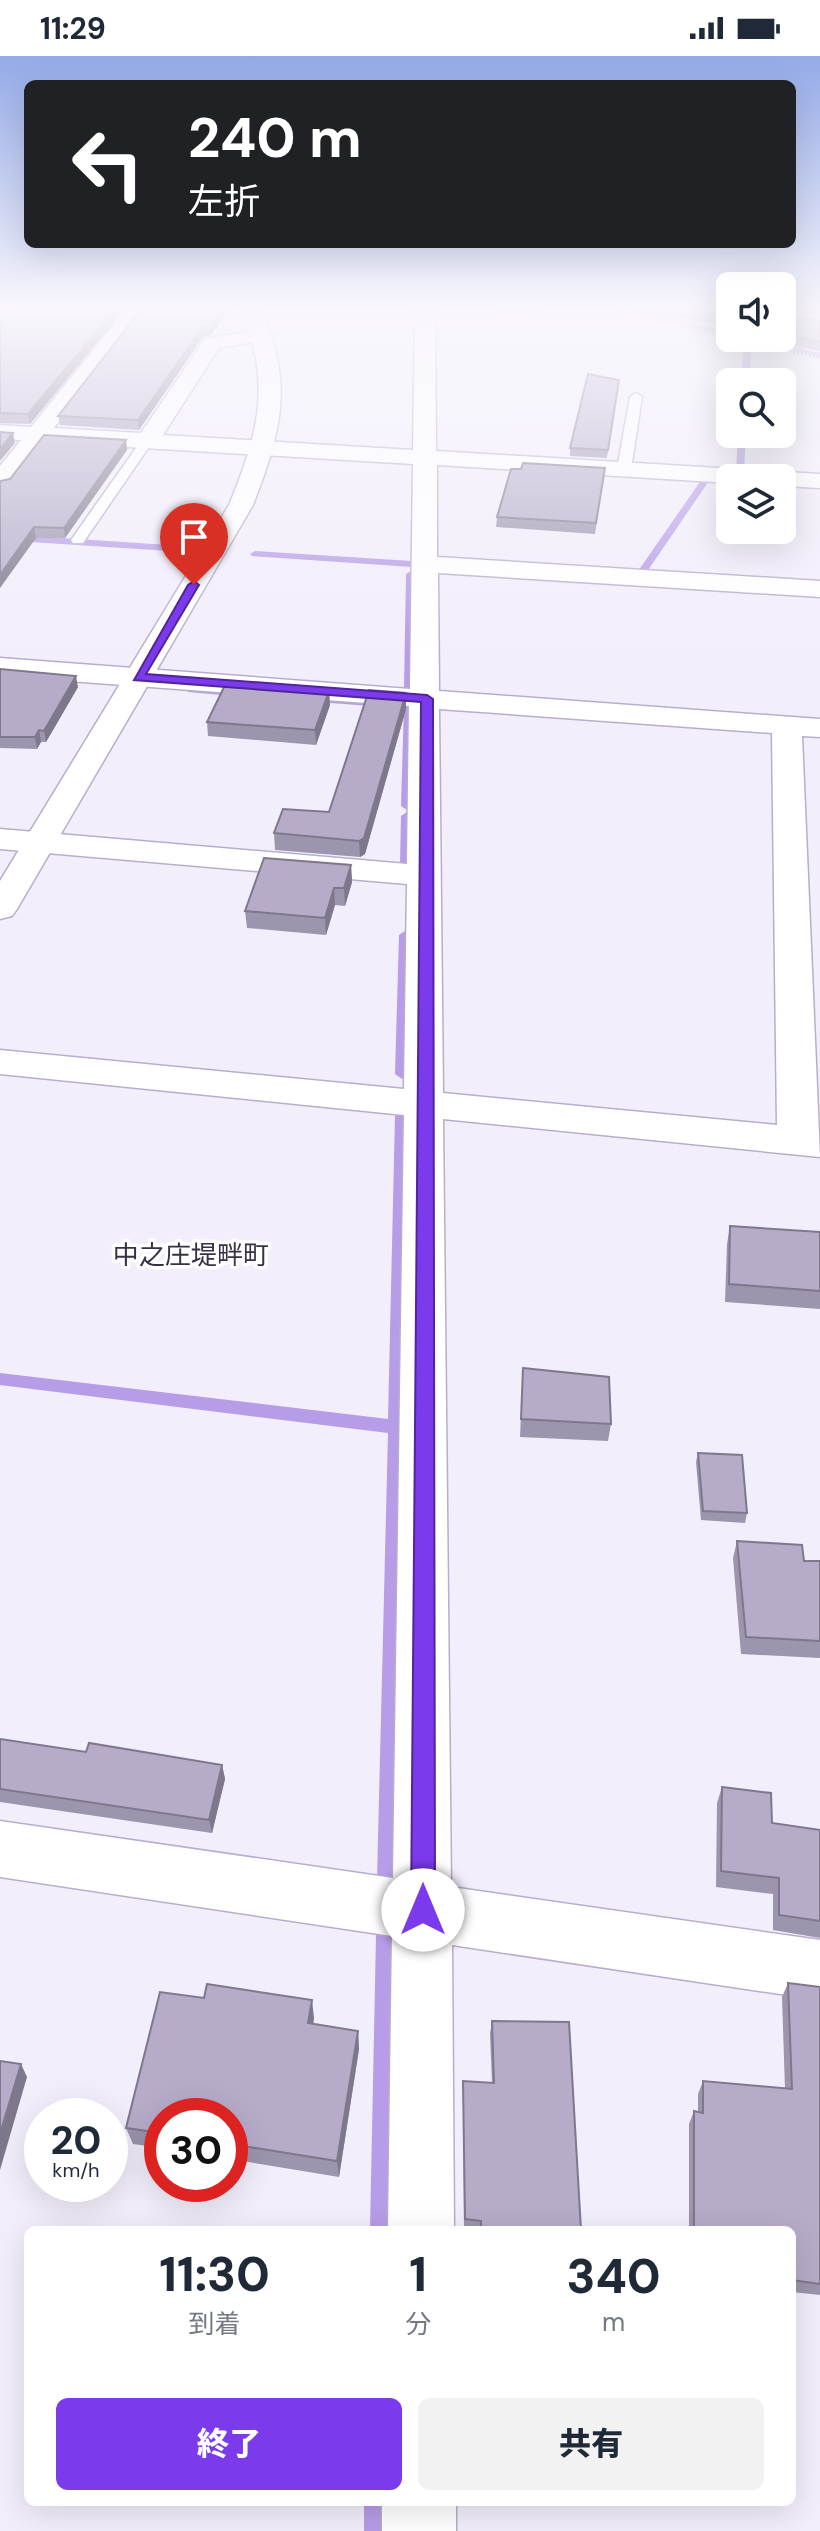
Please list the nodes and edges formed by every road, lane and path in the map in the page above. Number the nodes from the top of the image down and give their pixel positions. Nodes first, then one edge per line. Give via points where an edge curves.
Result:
1 (44, 426) edge
2 (157, 426) edge
3 (267, 426) edge
4 (425, 426) edge
5 (631, 426) edge
6 (0, 432) edge
7 (38, 434) junction
8 (147, 441) junction
9 (265, 447) junction
10 (425, 457) junction
11 (624, 469) junction
12 (716, 475) edge
13 (796, 480) edge
14 (820, 481) edge
15 (0, 482) edge
16 (78, 540) dead end
17 (426, 564) junction
18 (820, 589) edge
19 (0, 667) edge
20 (139, 677) junction
21 (427, 699) junction
22 (804, 726) edge
23 (0, 839) edge
24 (40, 843) junction
25 (426, 876) junction
26 (0, 909) edge
27 (0, 1062) edge
28 (426, 1104) junction
29 (809, 1141) edge
30 (0, 1849) edge
31 (423, 1910) junction
32 (820, 1970) edge
33 (421, 2226) edge
34 (419, 2506) edge
35 (419, 2531) edge

1 - 7 street
2 - 8 street
3 - 9 street
4 - 10 street
5 - 11 lane
6 - 7 street
7 - 8 street
7 - 15 street
8 - 9 street
8 - 16 lane
9 - 10 street
9 - 20 street via 241,505
10 - 11 street
10 - 17 street
11 - 12 street
13 - 14 street
17 - 18 street
17 - 21 street
19 - 20 street
20 - 21 street
20 - 24 street
21 - 22 street
21 - 25 street
22 - 29 street
23 - 24 street
24 - 25 street
24 - 26 street
25 - 28 street
27 - 28 street
28 - 29 street
28 - 31 street
30 - 31 street
31 - 32 street
31 - 33 street
34 - 35 street

